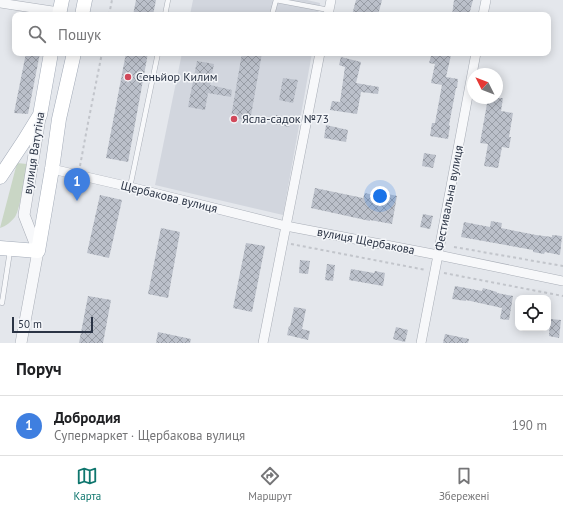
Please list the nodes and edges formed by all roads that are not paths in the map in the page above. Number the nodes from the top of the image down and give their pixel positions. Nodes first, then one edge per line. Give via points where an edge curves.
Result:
1 (85, 0) edge
2 (168, 0) edge
3 (331, 0) edge
4 (486, 0) edge
5 (0, 3) edge
6 (60, 9) edge
7 (83, 12) edge
8 (166, 12) edge
9 (273, 12) edge
10 (324, 12) edge
11 (328, 12) edge
12 (484, 12) edge
13 (51, 56) edge
14 (73, 56) edge
15 (157, 56) edge
16 (319, 56) edge
17 (475, 56) edge
18 (40, 115) junction
19 (52, 169) junction
20 (0, 177) edge
21 (130, 187) junction
22 (286, 226) junction
23 (5, 248) edge
24 (38, 251) junction
25 (438, 255) junction
26 (563, 281) edge
27 (0, 302) edge
28 (21, 343) edge
29 (263, 343) edge
30 (421, 343) edge

1 - 7 main road
2 - 8 lane
3 - 11 street
4 - 12 street
5 - 6 street
9 - 10 lane via 276,0
13 - 18 main road, вулиця Ватутіна
14 - 19 main road, вулиця Ватутіна
15 - 21 lane
16 - 22 street
17 - 25 street, Фестивальна вулиця
18 - 20 main road
18 - 24 street, вулиця Ватутіна via 24,215
19 - 21 street, Щербакова вулиця
19 - 24 main road, вулиця Ватутіна
21 - 22 street, Щербакова вулиця
22 - 25 street, вулиця Щербакова
22 - 29 street
23 - 24 main road
23 - 27 lane via 2,303
24 - 28 street, вулиця Ватутіна
25 - 26 street, вулиця Щербакова
25 - 30 street, Фестивальна вулиця

